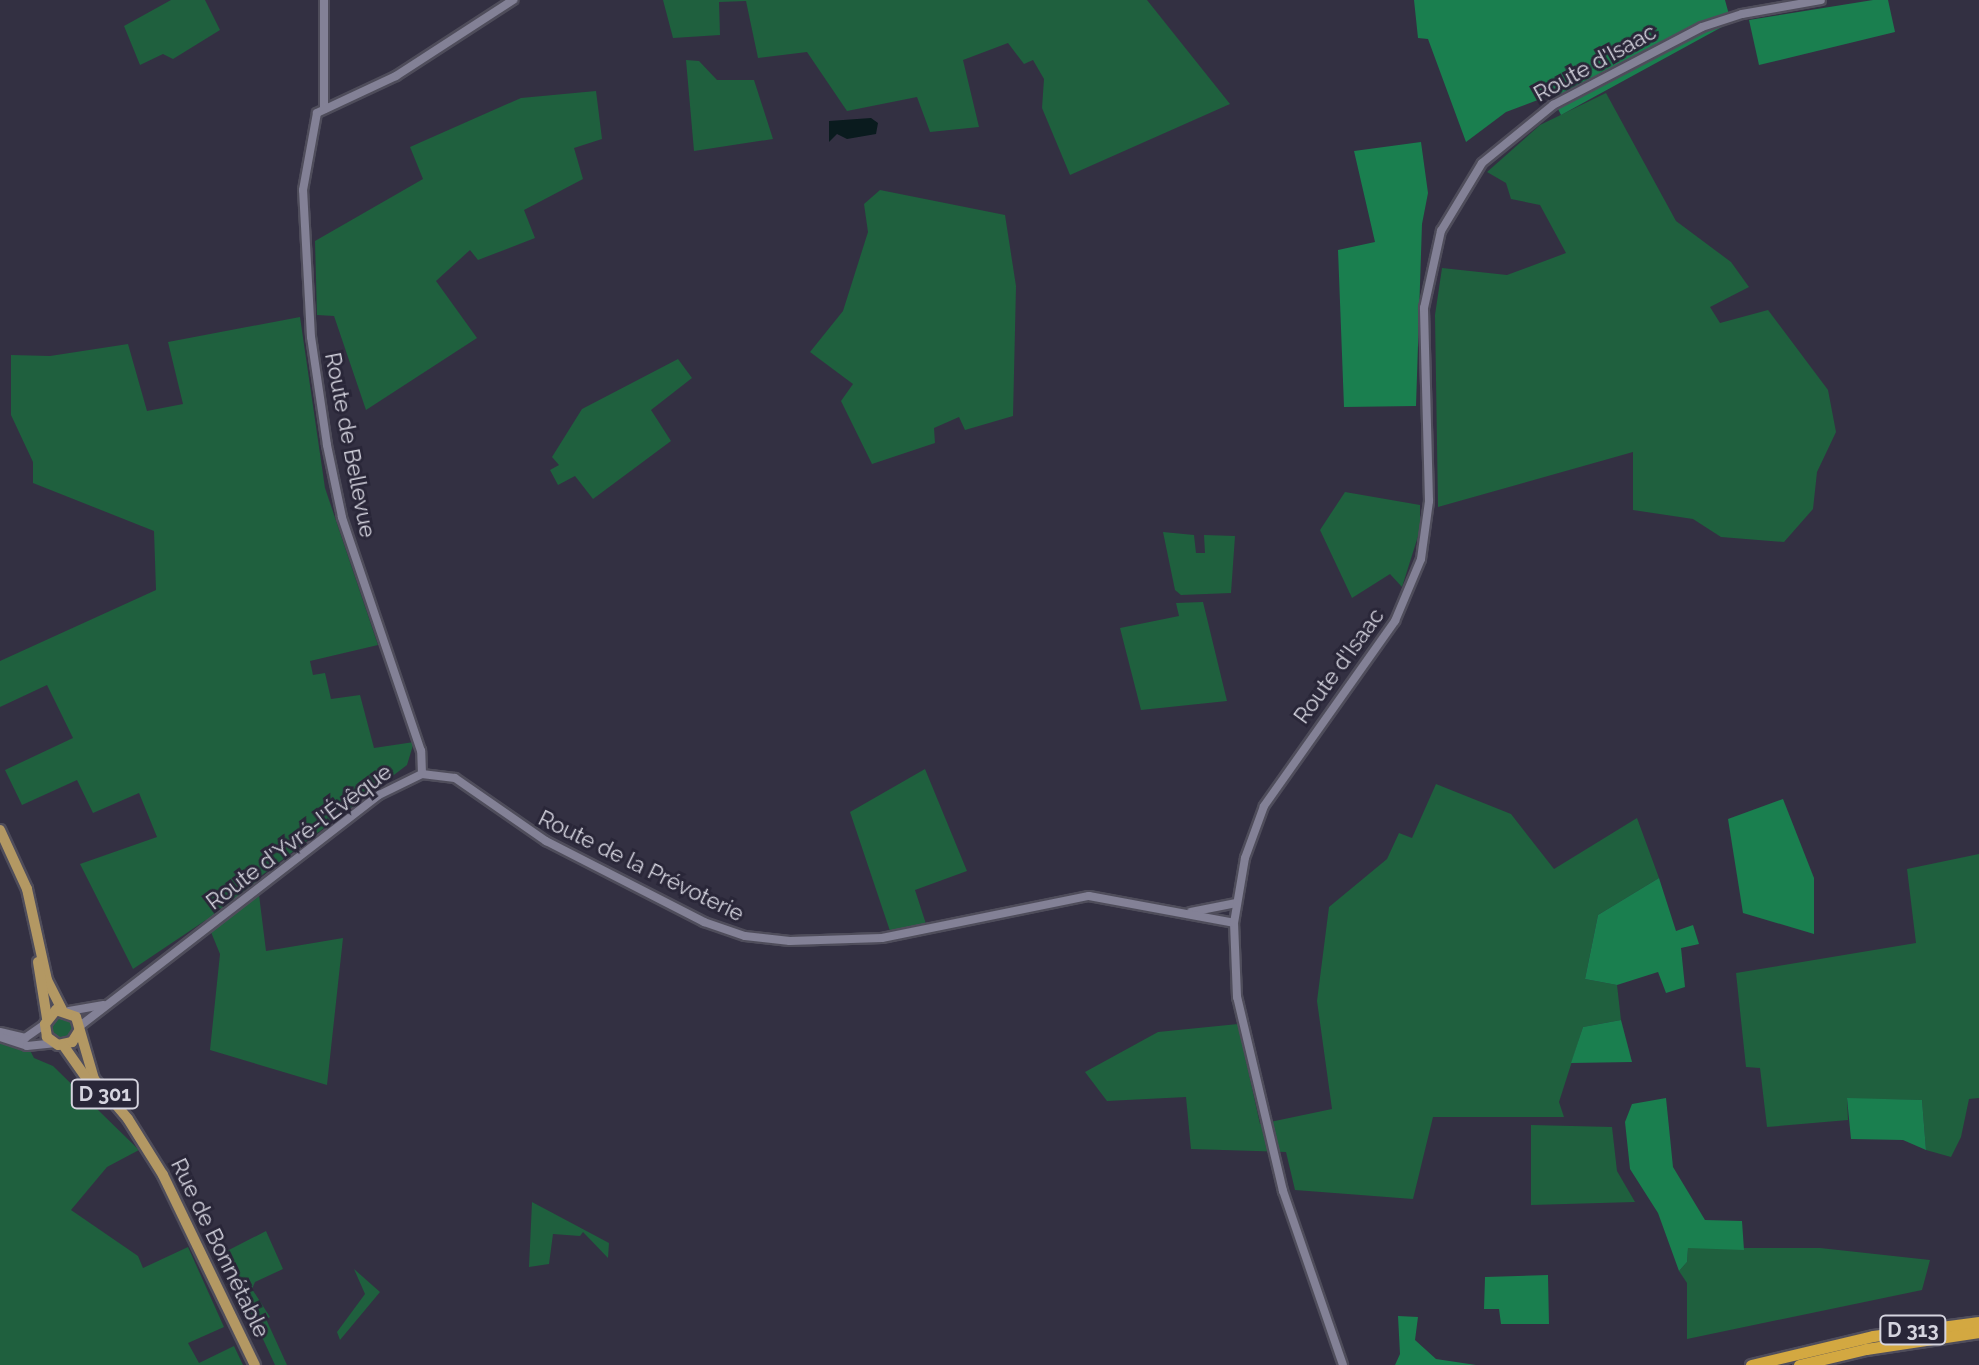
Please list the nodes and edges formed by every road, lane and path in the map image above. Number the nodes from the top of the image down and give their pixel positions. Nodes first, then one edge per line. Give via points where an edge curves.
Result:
1 (324, 0) edge
2 (513, 0) edge
3 (1821, 0) edge
4 (321, 111) junction
5 (422, 774) junction
6 (0, 830) edge
7 (1236, 903) junction
8 (33, 912) junction
9 (1190, 912) junction
10 (1234, 923) junction
11 (107, 1003) junction
12 (66, 1010) junction
13 (46, 1021) junction
14 (80, 1028) junction
15 (0, 1034) edge
16 (59, 1044) junction
17 (148, 1149) junction
18 (1979, 1322) edge
19 (1979, 1332) edge
20 (255, 1365) edge
21 (1343, 1365) edge
22 (1751, 1365) edge
23 (1799, 1365) edge

1 - 4 street, Route de Bellevue
2 - 4 street via 396,76
3 - 7 street, Route d'Isaac via 1727,18 1667,44 1531,119 1467,182 1441,231 1426,289 1429,501 1413,583 1383,639 1275,787 1252,837
4 - 5 street, Route de Bellevue via 303,190 303,221 311,337 327,445 342,517 421,751
5 - 9 street, Route de la Prévoterie via 455,778 546,841 704,922 745,936 790,941 882,938 1089,896
5 - 11 street, Route d'Yvré-l'Évêque via 379,795
6 - 8 main road
7 - 9 street, Route de la Prévoterie
7 - 10 street, Route d'Isaac
8 - 12 main road via 47,980
8 - 13 main road
9 - 10 street, Route de la Prévoterie
10 - 21 street, Route d'Isaac via 1237,997 1283,1191
11 - 12 street
11 - 14 street, Route d'Yvré-l'Évêque
12 - 13 main road
12 - 14 main road
13 - 15 street via 25,1038
13 - 16 main road
14 - 16 main road
14 - 17 main road, D 301 via 94,1079
15 - 16 street via 27,1046
16 - 17 main road, D 301 via 87,1084
17 - 20 main road, Rue de Bonnétable / D 301
18 - 22 highway, D 313 via 1861,1338
19 - 23 highway, D 313

